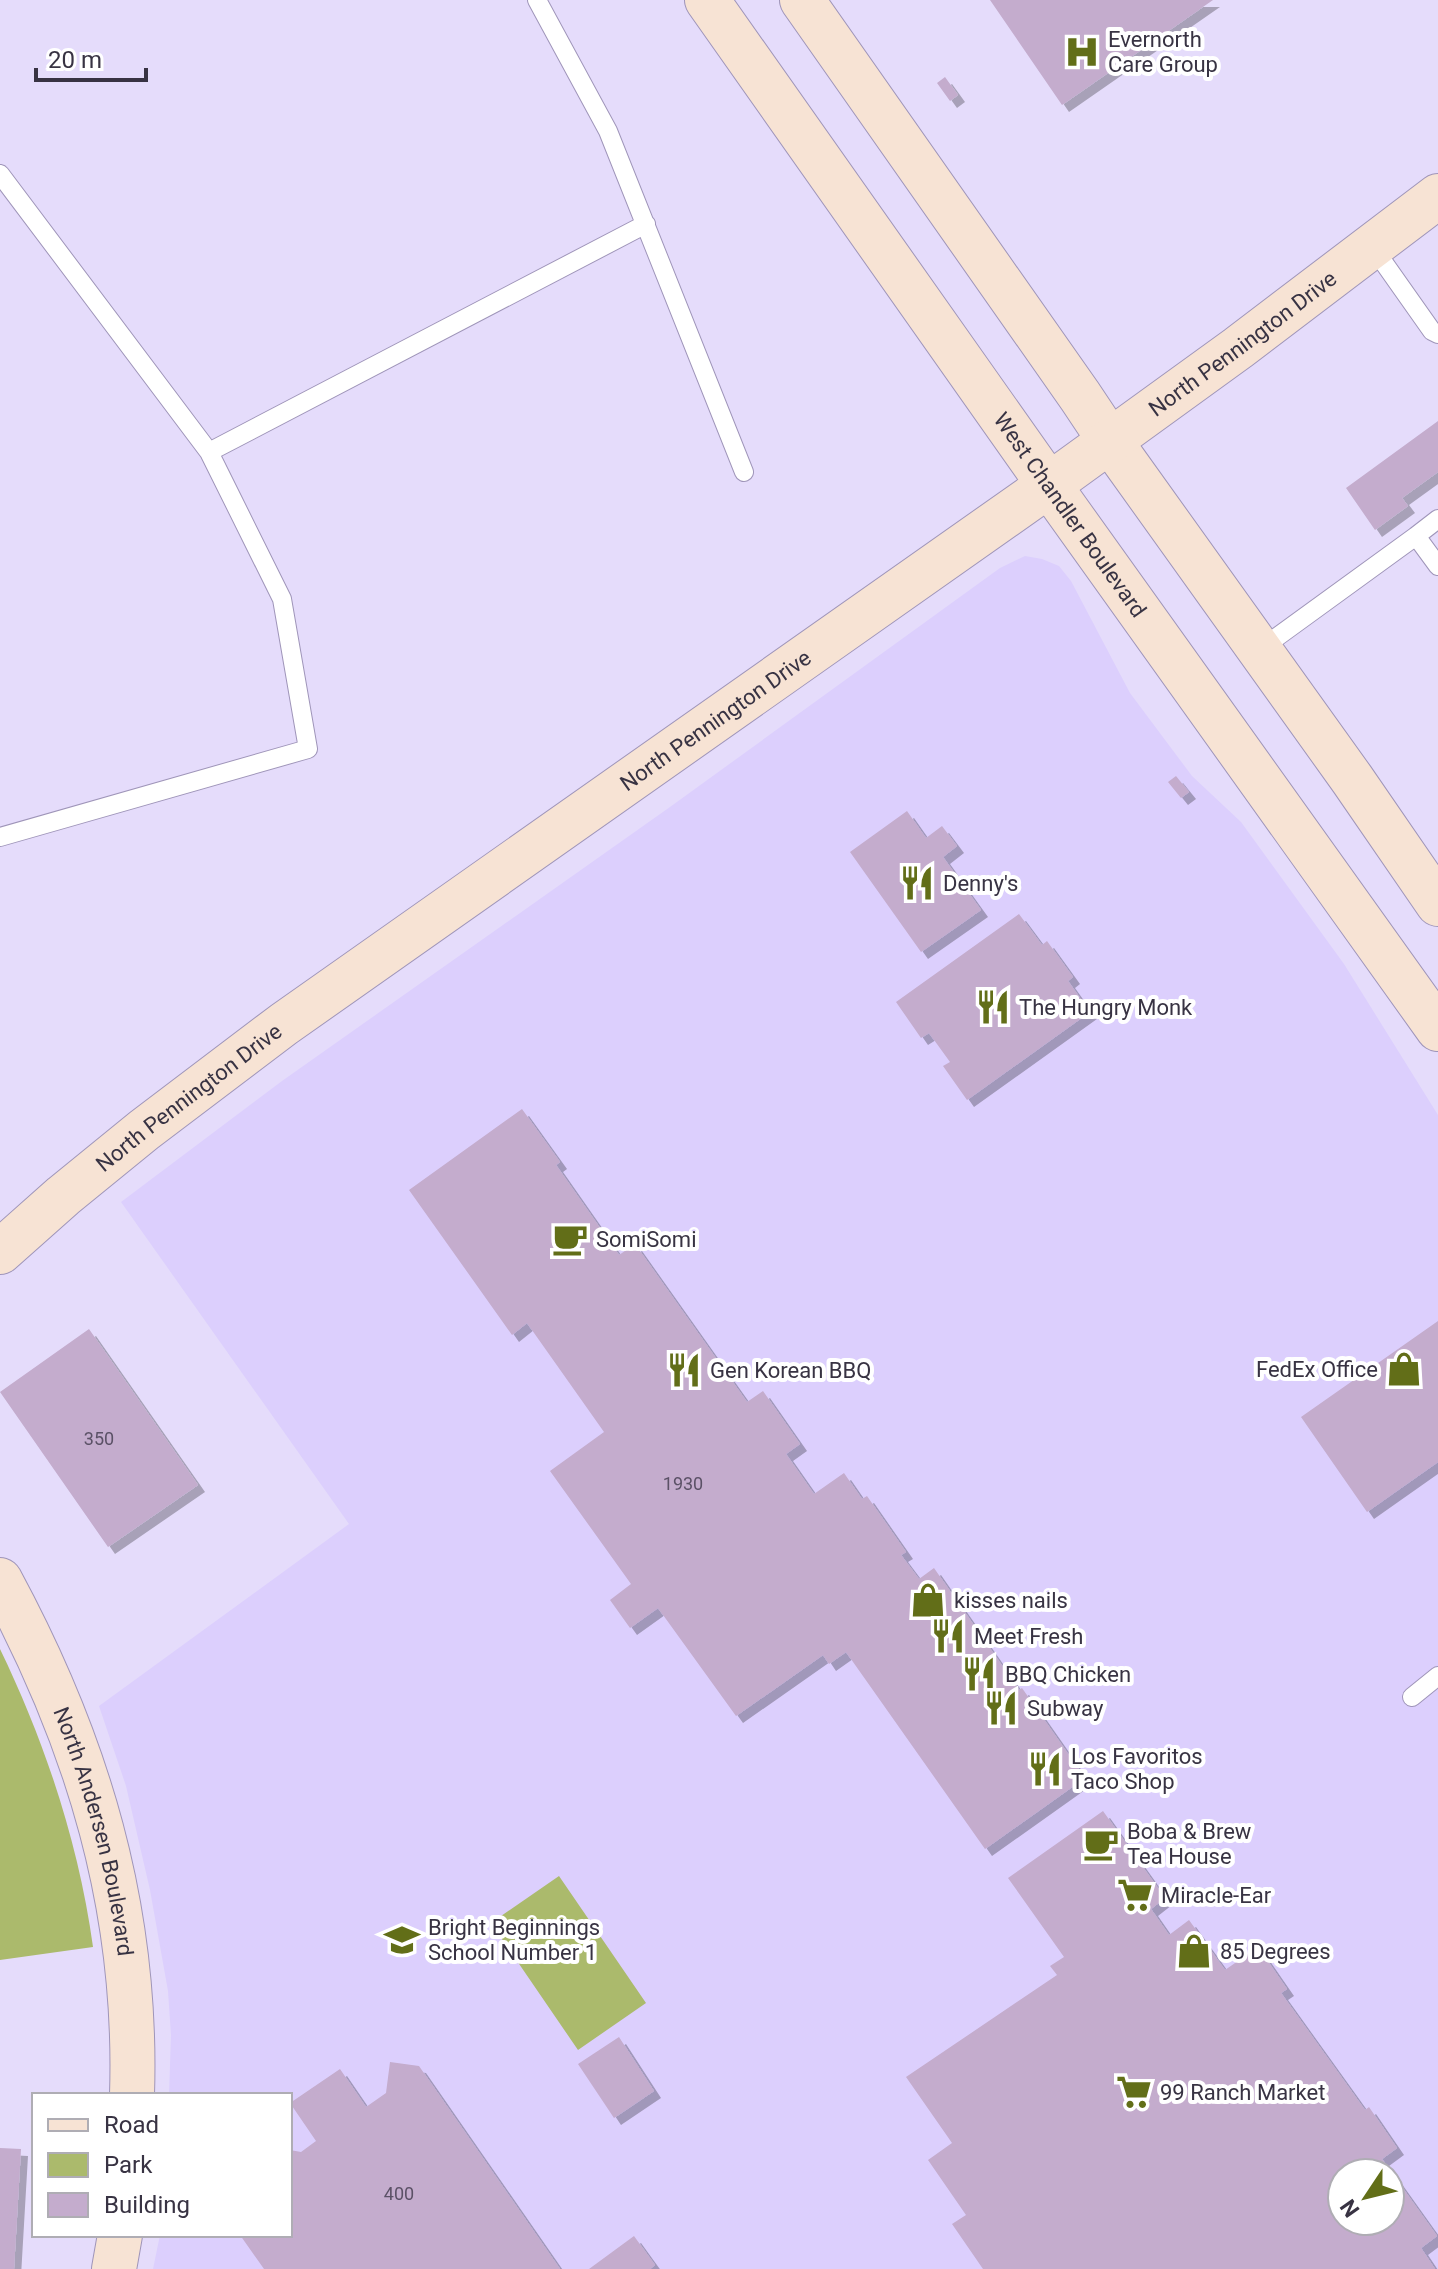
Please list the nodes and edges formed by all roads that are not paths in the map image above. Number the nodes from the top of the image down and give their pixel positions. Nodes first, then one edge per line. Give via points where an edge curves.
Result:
1 (537, 0) edge
2 (707, 0) edge
3 (802, 0) edge
4 (0, 174) edge
5 (1438, 196) edge
6 (646, 224) junction
7 (1372, 246) junction
8 (1438, 334) edge
9 (1110, 441) junction
10 (209, 452) junction
11 (744, 472) dead end
12 (1049, 485) junction
13 (1438, 519) edge
14 (1416, 536) junction
15 (1438, 566) edge
16 (1259, 650) junction
17 (0, 837) edge
18 (1438, 904) edge
19 (1438, 1029) edge
20 (0, 1252) edge
21 (0, 1580) edge
22 (1438, 1676) edge
23 (1412, 1697) dead end
24 (132, 2093) edge
25 (120, 2237) edge
26 (114, 2269) edge

1 - 6 lane via 608,131
2 - 12 main road, West Chandler Boulevard
3 - 9 main road
4 - 10 lane
5 - 7 main road, North Pennington Drive
6 - 10 lane
6 - 11 lane
7 - 8 lane
7 - 9 main road, North Pennington Drive
9 - 12 main road, North Pennington Drive
9 - 16 main road
10 - 17 lane via 282,599 308,749
12 - 19 main road, West Chandler Boulevard
12 - 20 main road, North Pennington Drive via 284,1024 144,1130
13 - 14 lane
14 - 15 lane
14 - 16 lane
16 - 18 main road
21 - 24 main road, North Andersen Boulevard via 49,1677 102,1828 129,1991
22 - 23 lane
25 - 26 main road

